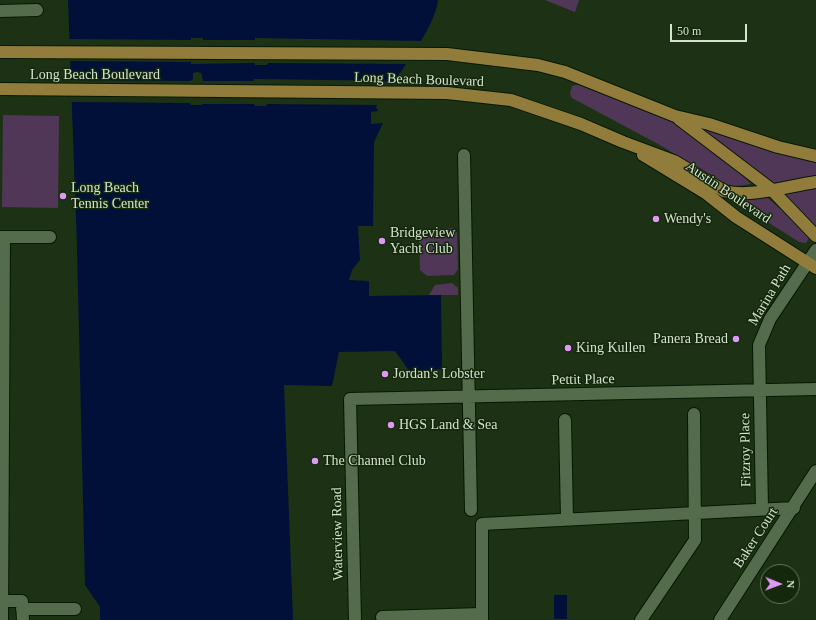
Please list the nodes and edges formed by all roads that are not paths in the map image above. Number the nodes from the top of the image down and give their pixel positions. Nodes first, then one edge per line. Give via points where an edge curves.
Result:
1 (37, 10) dead end
2 (0, 11) edge
3 (0, 52) edge
4 (0, 89) edge
5 (675, 116) junction
6 (623, 142) junction
7 (464, 155) dead end
8 (816, 156) edge
9 (816, 182) edge
10 (771, 189) junction
11 (816, 236) edge
12 (2, 237) edge
13 (50, 237) dead end
14 (816, 250) edge
15 (811, 266) edge
16 (816, 389) edge
17 (760, 391) junction
18 (469, 397) junction
19 (350, 400) joint
20 (694, 414) dead end
21 (565, 420) dead end
22 (816, 471) edge
23 (794, 508) junction
24 (762, 509) junction
25 (471, 510) dead end
26 (696, 512) junction
27 (567, 519) junction
28 (1, 601) edge
29 (75, 609) dead end
30 (22, 610) edge
31 (382, 617) dead end
32 (420, 617) edge
33 (482, 617) edge
34 (2, 620) edge
35 (355, 620) edge
36 (642, 620) edge
37 (720, 620) edge

1 - 2 street
3 - 5 main road, Long Beach Boulevard via 447,54 524,63 565,72
4 - 6 main road, Long Beach Boulevard via 447,93 512,100
5 - 8 main road, Long Beach Boulevard
5 - 10 main road, Austin Boulevard
6 - 10 main road, Long Beach Boulevard via 674,161 724,191 740,193
6 - 15 main road, Austin Boulevard via 706,194 736,217
7 - 18 street
9 - 10 main road, Long Beach Boulevard
10 - 11 main road, Austin Boulevard
12 - 13 street
12 - 28 street
14 - 15 street, Marina Path
15 - 17 street, Marina Path via 770,319 760,340
16 - 17 street, Pettit Place
17 - 18 street, Pettit Place
17 - 24 street, Fitzroy Place
18 - 19 street, Pettit Place
18 - 25 street
19 - 35 street, Waterview Road
20 - 26 street
21 - 27 street
22 - 23 street, Baker Court
23 - 24 street
23 - 37 street, Baker Court
24 - 26 street
26 - 27 street
26 - 36 street via 695,540
27 - 33 street via 482,524
28 - 30 street
28 - 34 street
29 - 30 street
31 - 32 street
32 - 33 street

